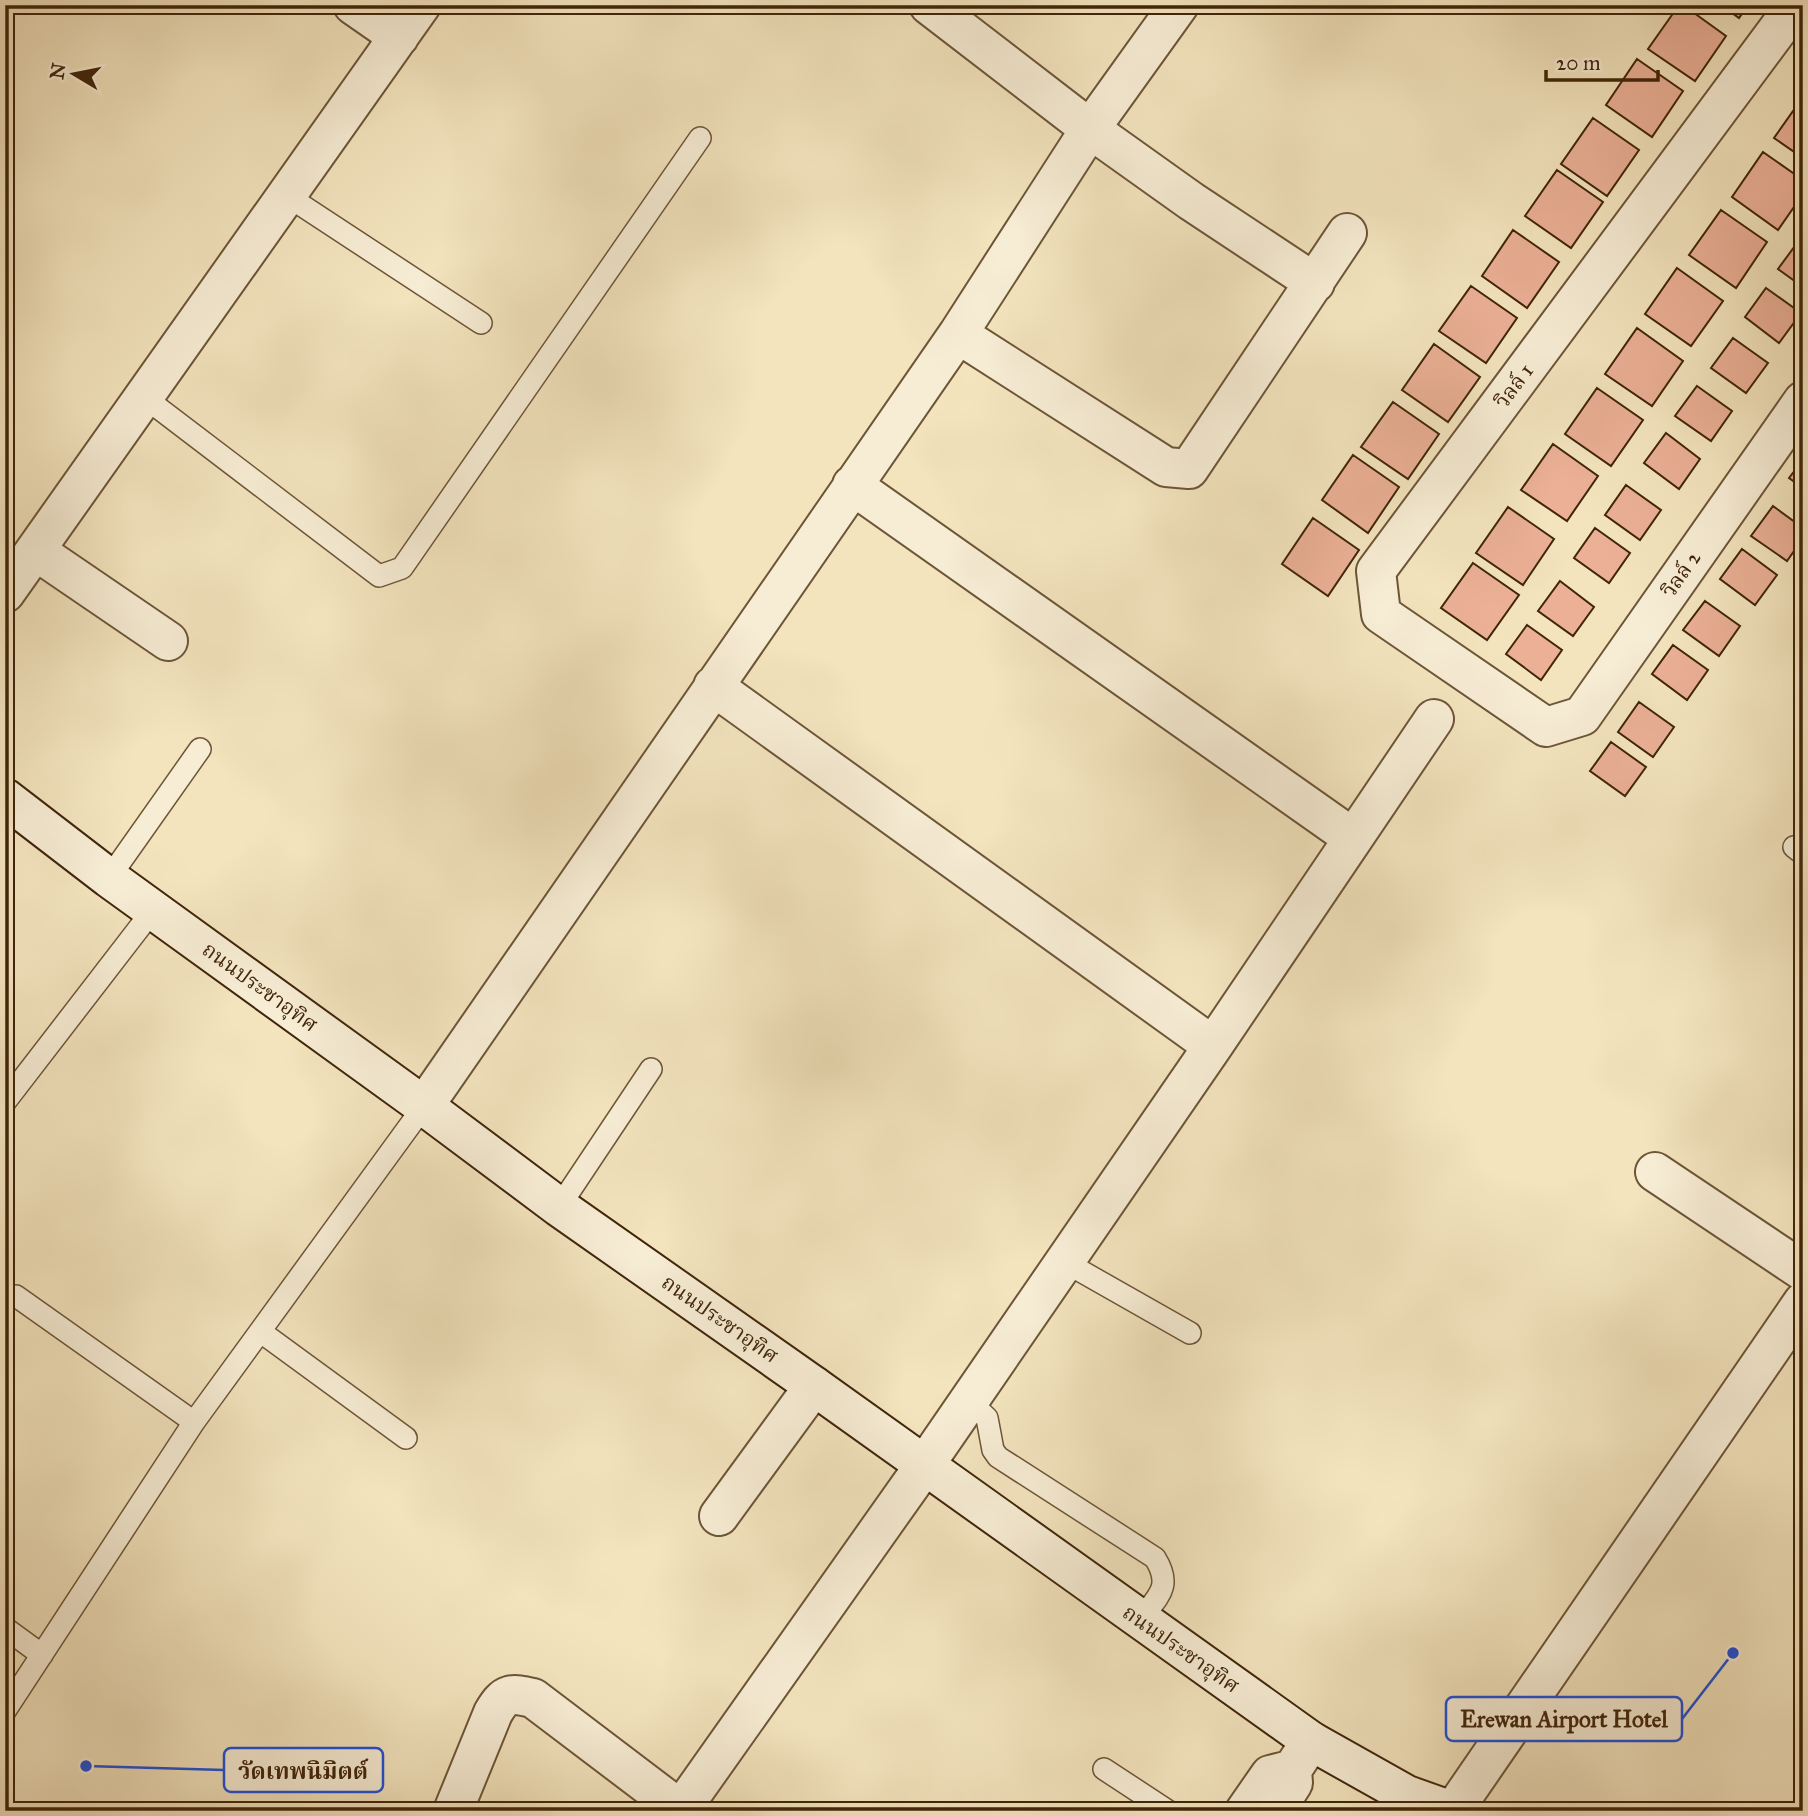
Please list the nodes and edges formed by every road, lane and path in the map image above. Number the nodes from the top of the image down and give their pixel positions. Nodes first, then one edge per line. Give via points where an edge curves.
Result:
1 (353, 5) edge
2 (421, 5) edge
3 (929, 5) edge
4 (1179, 5) edge
5 (1796, 5) edge
6 (399, 37) junction
7 (1090, 129) junction
8 (701, 138) dead end
9 (286, 195) junction
10 (1347, 233) dead end
11 (1315, 283) junction
12 (481, 323) dead end
13 (958, 334) junction
14 (144, 397) junction
15 (1803, 401) edge
16 (852, 485) junction
17 (36, 551) junction
18 (5, 593) edge
19 (168, 641) dead end
20 (713, 685) junction
21 (1434, 719) dead end
22 (1546, 727) joint
23 (200, 750) dead end
24 (5, 798) edge
25 (1353, 838) junction
26 (109, 878) junction
27 (153, 910) junction
28 (1213, 1046) junction
29 (650, 1069) dead end
30 (5, 1102) edge
31 (424, 1106) junction
32 (1655, 1172) dead end
33 (559, 1207) junction
34 (1065, 1262) junction
35 (1803, 1271) edge
36 (16, 1296) dead end
37 (1803, 1302) edge
38 (261, 1332) junction
39 (1190, 1333) dead end
40 (814, 1386) junction
41 (969, 1401) junction
42 (194, 1422) junction
43 (406, 1438) dead end
44 (924, 1466) junction
45 (719, 1516) dead end
46 (1140, 1620) junction
47 (5, 1628) edge
48 (42, 1655) junction
49 (5, 1711) edge
50 (1301, 1755) junction
51 (1104, 1769) dead end
52 (681, 1810) edge
53 (453, 1811) edge
54 (1168, 1811) edge
55 (1245, 1811) edge
56 (1275, 1811) edge
57 (1453, 1811) edge

1 - 6 street
2 - 6 street
3 - 7 street
4 - 7 street
5 - 22 street, วิลล์ 1 via 1376,571 1381,614
6 - 9 street
7 - 11 street
7 - 13 street
8 - 14 lane via 402,568 379,576
9 - 12 lane
9 - 14 street
10 - 11 street
11 - 13 street via 1189,469 1166,467
13 - 16 street
14 - 17 street
15 - 22 street, วิลล์ 2 via 1582,716
16 - 20 street
16 - 25 street
17 - 18 street
17 - 19 street
20 - 28 street
20 - 31 street
21 - 25 street
23 - 26 lane
24 - 26 street, ถนนประชาอุทิศ
25 - 28 street
26 - 27 street, ถนนประชาอุทิศ
27 - 30 lane
27 - 31 street, ถนนประชาอุทิศ
28 - 34 street
29 - 33 lane
31 - 33 street, ถนนประชาอุทิศ
31 - 38 lane
32 - 35 street
33 - 40 street, ถนนประชาอุทิศ
34 - 39 lane
34 - 41 street
36 - 42 lane
37 - 57 street
38 - 42 lane
38 - 43 lane
40 - 44 street, ถนนประชาอุทิศ
40 - 45 street
41 - 44 street
41 - 46 lane via 988,1418 998,1457 1155,1558 1164,1572 1164,1587
42 - 48 lane
44 - 46 street, ถนนประชาอุทิศ
44 - 52 street
46 - 50 street, ถนนประชาอุทิศ
47 - 48 lane
48 - 49 lane
50 - 55 street via 1270,1775
50 - 56 street via 1293,1783
50 - 57 street, ถนนประชาอุทิศ
51 - 54 lane
52 - 53 street via 533,1698 514,1693 502,1699 493,1713

